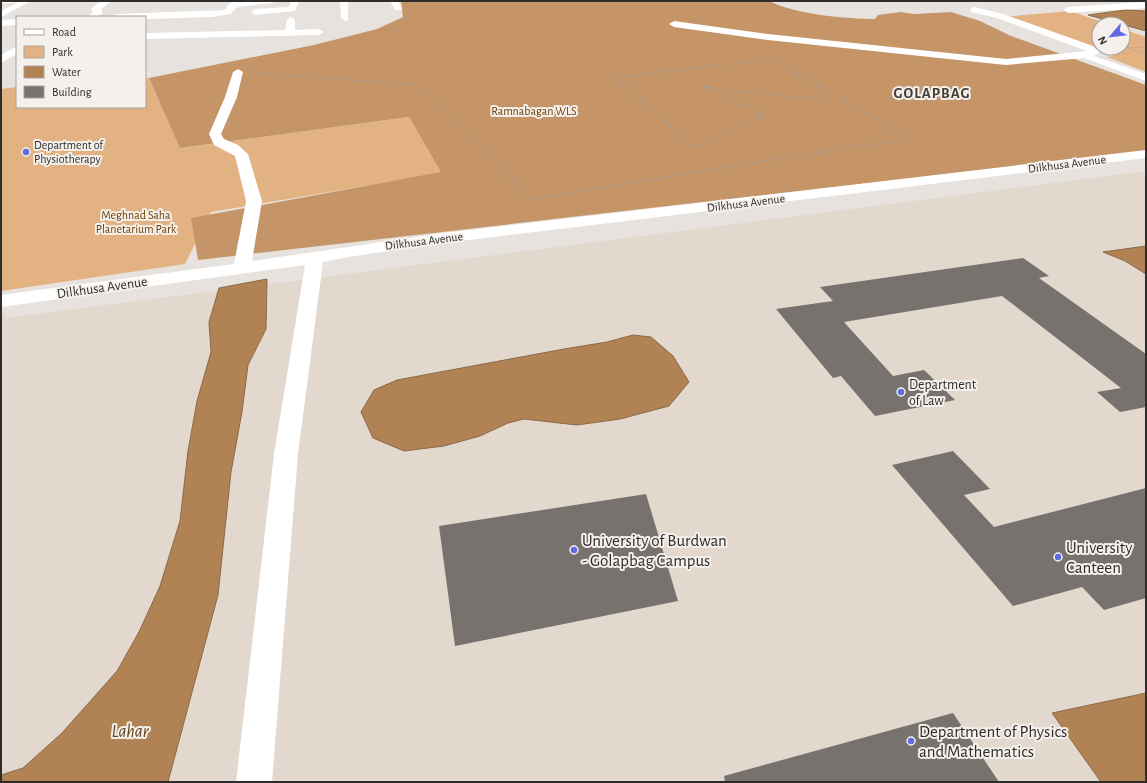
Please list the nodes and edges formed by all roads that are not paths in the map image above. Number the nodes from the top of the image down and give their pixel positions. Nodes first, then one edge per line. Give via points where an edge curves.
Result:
1 (14, 1) edge
2 (27, 1) edge
3 (107, 1) edge
4 (272, 1) edge
5 (344, 1) edge
6 (1, 2) edge
7 (236, 3) edge
8 (293, 5) edge
9 (1146, 5) edge
10 (163, 7) dead end
11 (1, 8) edge
12 (974, 10) dead end
13 (1068, 10) dead end
14 (222, 13) junction
15 (1, 14) edge
16 (192, 15) junction
17 (92, 16) edge
18 (146, 16) edge
19 (345, 18) dead end
20 (16, 22) edge
21 (1, 23) edge
22 (674, 24) dead end
23 (182, 27) junction
24 (146, 29) edge
25 (319, 32) dead end
26 (292, 33) junction
27 (190, 34) junction
28 (146, 36) edge
29 (16, 50) edge
30 (1087, 55) junction
31 (1, 60) edge
32 (16, 62) edge
33 (1, 63) edge
34 (238, 72) road end
35 (1146, 78) edge
36 (1146, 154) edge
37 (346, 252) junction
38 (315, 258) junction
39 (242, 265) junction
40 (90, 285) junction
41 (1, 292) edge
42 (1, 301) edge
43 (254, 782) edge

1 - 6 street
1 - 11 street
2 - 15 street
3 - 17 street via 95,9 99,12
4 - 7 street
5 - 19 street
7 - 10 street
7 - 14 street via 230,11
8 - 14 street
8 - 26 street via 290,31
9 - 13 street
12 - 30 street via 1000,16 1095,52
14 - 16 street
16 - 18 street
16 - 23 street
20 - 21 street
22 - 30 street via 768,37 1006,62 1032,62 1070,55
23 - 24 street
23 - 27 street via 196,28
25 - 26 street
26 - 27 street
27 - 28 street
29 - 31 street
30 - 35 street
32 - 33 street
34 - 39 street via 231,97 215,134 219,142 241,154 254,201
36 - 37 street, Dilkhusa Avenue
37 - 38 street, Dilkhusa Avenue
37 - 39 street, Dilkhusa Avenue via 331,249
38 - 39 street, Dilkhusa Avenue
38 - 43 street via 302,331 277,535
39 - 40 street, Dilkhusa Avenue
40 - 41 street, Dilkhusa Avenue
40 - 42 street, Dilkhusa Avenue

